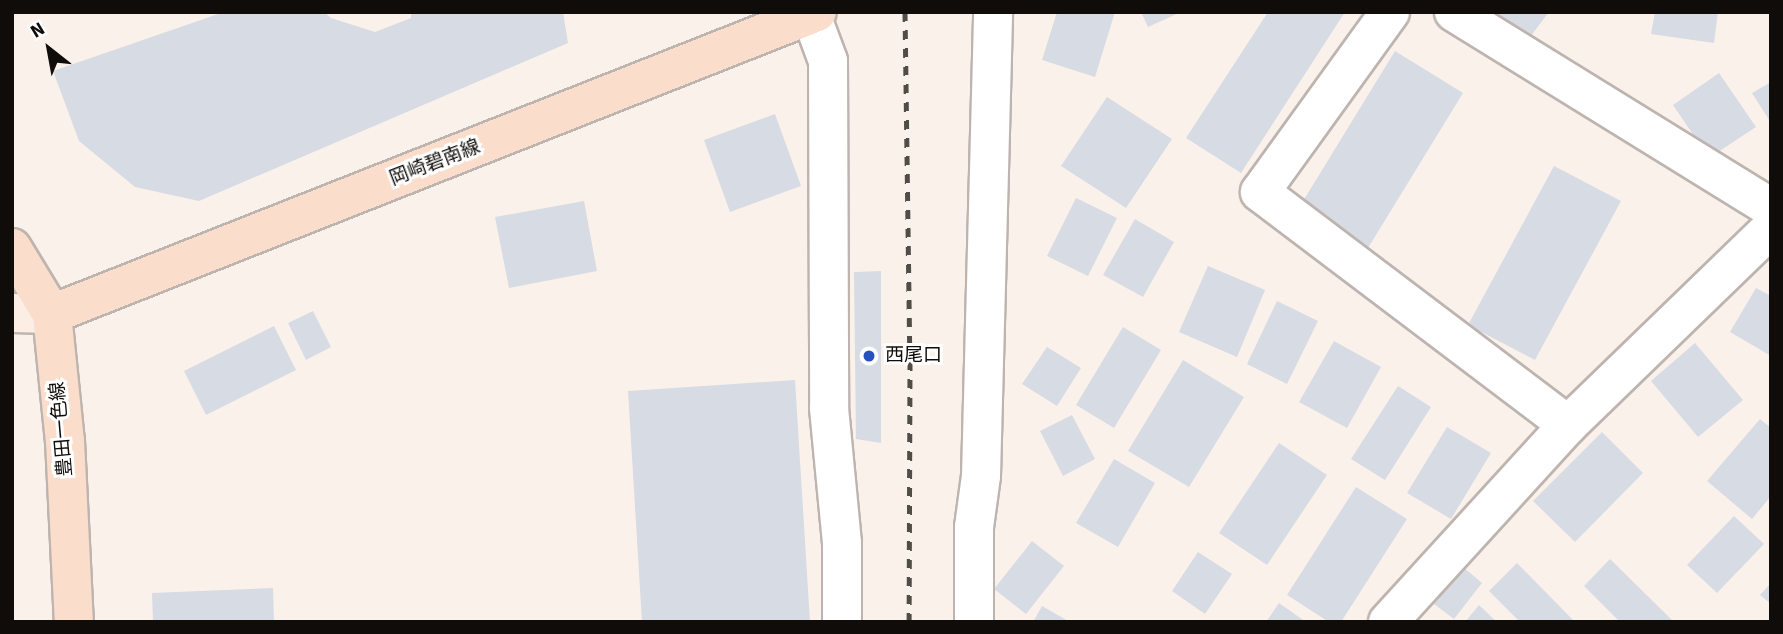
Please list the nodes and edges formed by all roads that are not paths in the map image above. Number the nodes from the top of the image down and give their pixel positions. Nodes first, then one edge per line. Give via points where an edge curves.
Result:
1 (993, 12) edge
2 (1390, 12) edge
3 (1454, 12) edge
4 (814, 13) edge
5 (1771, 208) edge
6 (1771, 228) edge
7 (12, 248) edge
8 (12, 313) edge
9 (52, 314) junction
10 (1567, 425) junction
11 (74, 622) edge
12 (842, 622) edge
13 (974, 622) edge
14 (1388, 622) edge

1 - 13 street
2 - 10 street via 1260,192
3 - 5 street
4 - 9 main road, 岡崎碧南線
4 - 12 street via 828,61 829,408 842,542
6 - 10 street
7 - 9 main road, 豊田一色線
8 - 9 street
9 - 11 main road, 豊田一色線 via 65,441
10 - 14 street

